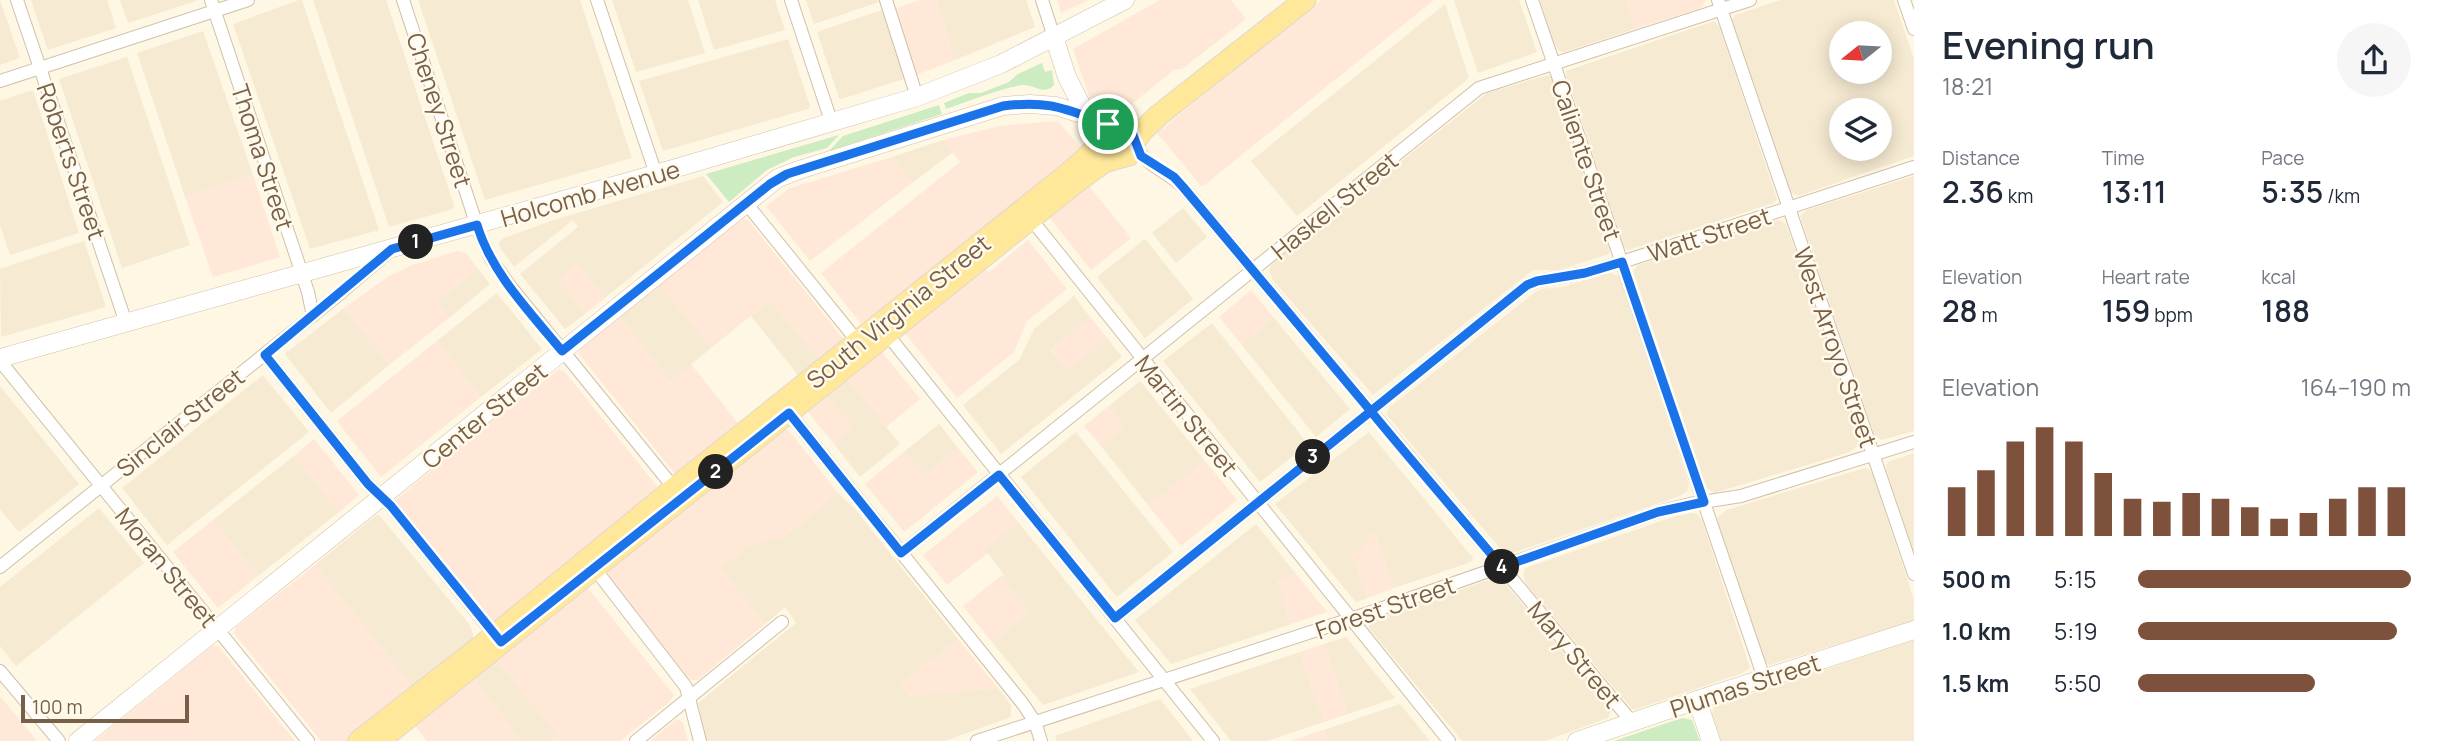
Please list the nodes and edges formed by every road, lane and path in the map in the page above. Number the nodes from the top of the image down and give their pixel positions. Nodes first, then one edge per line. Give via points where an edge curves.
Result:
1 (17, 0) edge
2 (248, 0) edge
3 (403, 0) edge
4 (597, 0) edge
5 (791, 0) edge
6 (886, 0) edge
7 (1042, 0) edge
8 (1125, 0) edge
9 (1284, 0) edge
10 (1304, 0) edge
11 (1532, 0) edge
12 (1750, 0) edge
13 (1904, 0) edge
14 (212, 5) edge
15 (1720, 5) edge
16 (1914, 29) edge
17 (1054, 37) junction
18 (1553, 64) junction
19 (41, 68) junction
20 (1067, 77) junction
21 (0, 81) edge
22 (917, 97) junction
23 (1042, 104) junction
24 (1087, 116) junction
25 (832, 124) junction
26 (1122, 134) junction
27 (1914, 167) edge
28 (656, 174) junction
29 (746, 203) junction
30 (1789, 207) junction
31 (1031, 219) junction
32 (477, 225) junction
33 (392, 249) junction
34 (1622, 262) junction
35 (1253, 270) junction
36 (302, 275) junction
37 (313, 316) junction
38 (126, 323) junction
39 (887, 334) junction
40 (858, 342) junction
41 (562, 351) junction
42 (265, 355) junction
43 (0, 359) edge
44 (1142, 359) junction
45 (791, 404) junction
46 (1371, 412) junction
47 (1914, 442) edge
48 (1873, 455) junction
49 (999, 475) junction
50 (101, 486) junction
51 (674, 488) junction
52 (381, 497) junction
53 (1258, 502) junction
54 (1704, 502) junction
55 (635, 529) junction
56 (901, 553) junction
57 (0, 567) edge
58 (1502, 567) junction
59 (596, 569) junction
60 (1914, 575) edge
61 (1115, 618) junction
62 (1352, 619) junction
63 (782, 622) dead end
64 (217, 629) junction
65 (1914, 630) edge
66 (498, 639) junction
67 (0, 671) edge
68 (1764, 678) junction
69 (1165, 681) junction
70 (690, 696) junction
71 (1697, 700) junction
72 (1035, 722) junction
73 (1632, 722) junction
74 (59, 741) edge
75 (78, 741) edge
76 (308, 741) edge
77 (359, 741) edge
78 (379, 741) edge
79 (636, 741) edge
80 (700, 741) edge
81 (978, 741) edge
82 (1041, 741) edge
83 (1213, 741) edge
84 (1449, 741) edge
85 (1577, 741) edge
86 (1711, 741) edge

1 - 19 street, Roberts Street
2 - 14 street
3 - 32 street, Cheney Street
4 - 28 street
5 - 25 street
6 - 22 street
7 - 17 street
8 - 17 street, Holcomb Avenue
9 - 26 main road, South Virginia Street
10 - 26 main road, South Virginia Street via 1154,120
11 - 18 street, Caliente Street
12 - 15 street, Haskell Street
13 - 16 street
14 - 19 street
14 - 36 street, Thoma Street
15 - 18 street, Haskell Street
15 - 30 street, West Arroyo Street
17 - 20 street
17 - 22 street, Holcomb Avenue
18 - 34 street, Caliente Street
18 - 35 street, Haskell Street via 1479,88
19 - 21 street
19 - 38 street, Roberts Street
20 - 23 street via 1062,91
20 - 24 street
22 - 25 street, Holcomb Avenue
23 - 24 street, Center Street
23 - 29 street, Center Street via 992,109 799,170 778,178
24 - 26 street, Center Street
25 - 28 street, Holcomb Avenue
26 - 31 main road, South Virginia Street via 1105,150 1117,158 1104,162
26 - 35 street, Mary Street via 1141,156 1174,177
26 - 40 main road, South Virginia Street via 1094,150
27 - 30 street, Watt Street
28 - 32 street, Holcomb Avenue
29 - 40 street
29 - 41 street, Center Street
30 - 34 street, Watt Street
30 - 48 street, West Arroyo Street
31 - 39 main road, South Virginia Street
31 - 44 street, Martin Street
32 - 33 street, Holcomb Avenue
32 - 41 street, Cheney Street via 497,270
33 - 36 street, Holcomb Avenue
33 - 37 street, Sinclair Street
34 - 46 street, Watt Street via 1527,285
34 - 54 street, Caliente Street
35 - 44 street, Haskell Street
35 - 46 street, Mary Street
36 - 37 street, Thoma Street
36 - 38 street, Holcomb Avenue
37 - 42 street, Sinclair Street
38 - 43 street, Holcomb Avenue
39 - 45 main road, South Virginia Street
39 - 49 street
40 - 45 main road, South Virginia Street
41 - 51 street, Cheney Street
41 - 52 street, Center Street
42 - 50 street, Sinclair Street
42 - 52 street
43 - 50 street, Moran Street
44 - 49 street, Haskell Street
44 - 53 street, Martin Street
45 - 51 main road, South Virginia Street
45 - 55 main road, South Virginia Street
45 - 56 street
46 - 53 street, Watt Street
46 - 58 street, Mary Street
47 - 48 street, Forest Street
48 - 54 street, Forest Street via 1741,496
48 - 60 street, West Arroyo Street
49 - 56 street, Haskell Street
49 - 61 street
50 - 57 street, Sinclair Street
50 - 64 street, Moran Street
51 - 55 main road, South Virginia Street via 674,498
52 - 64 street, Center Street
52 - 66 street
53 - 61 street, Watt Street
53 - 62 street, Martin Street
54 - 58 street, Forest Street via 1658,512
54 - 68 street, Caliente Street
55 - 59 main road, South Virginia Street
55 - 66 main road, South Virginia Street
56 - 72 street
58 - 62 street, Forest Street
58 - 73 street, Mary Street
59 - 66 main road, South Virginia Street
59 - 70 street
61 - 69 street
62 - 69 street, Forest Street
62 - 84 street, Martin Street
63 - 70 street
64 - 75 street, Center Street
64 - 76 street, Moran Street
65 - 68 street, Plumas Street
66 - 77 main road, South Virginia Street
66 - 78 main road, South Virginia Street
67 - 74 street
68 - 71 street, Plumas Street
69 - 72 street, Forest Street
69 - 83 street
70 - 79 street
70 - 80 street
71 - 73 street, Plumas Street
71 - 86 street
72 - 81 street, Forest Street
72 - 82 street
73 - 85 street, Plumas Street

